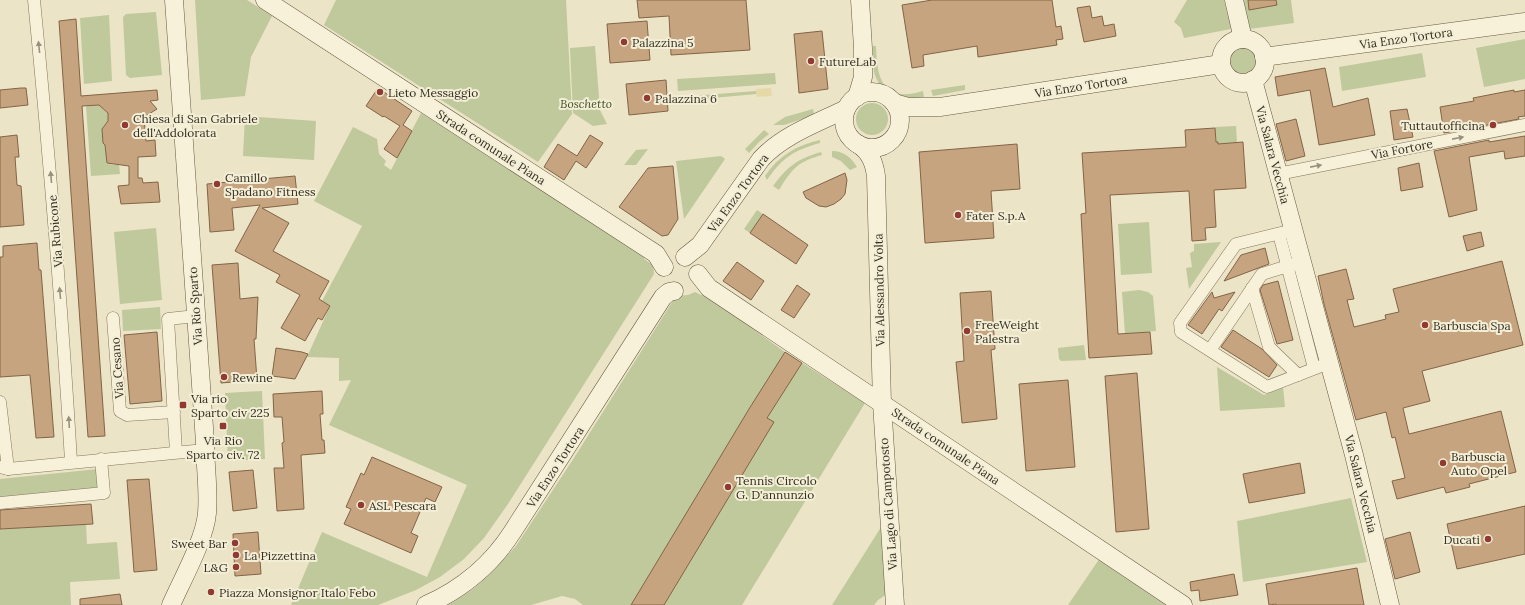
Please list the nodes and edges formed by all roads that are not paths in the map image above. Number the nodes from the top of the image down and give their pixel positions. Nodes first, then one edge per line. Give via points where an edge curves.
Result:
1 (34, 0) edge
2 (174, 0) edge
3 (265, 0) edge
4 (860, 0) edge
5 (1234, 0) edge
6 (1525, 22) edge
7 (1243, 39) junction
8 (864, 48) junction
9 (1264, 57) junction
10 (1221, 64) junction
11 (1253, 80) junction
12 (889, 98) junction
13 (851, 103) junction
14 (940, 107) junction
15 (1525, 124) edge
16 (899, 128) junction
17 (800, 132) junction
18 (854, 140) junction
19 (887, 143) junction
20 (1278, 174) junction
21 (876, 176) junction
22 (1286, 232) junction
23 (1295, 264) junction
24 (681, 272) junction
25 (1252, 288) junction
26 (196, 316) junction
27 (113, 318) dead end
28 (1210, 350) junction
29 (1322, 366) junction
30 (1298, 375) junction
31 (0, 402) edge
32 (882, 403) junction
33 (174, 412) junction
34 (205, 450) junction
35 (176, 452) junction
36 (101, 459) junction
37 (71, 461) junction
38 (4, 468) edge
39 (0, 503) edge
40 (171, 605) edge
41 (426, 605) edge
42 (895, 605) edge
43 (1183, 605) edge
44 (1390, 605) edge

37 -> 1 street, Via Rubicone via 64,338
2 - 26 street, Via Rio Sparto
3 - 24 street, Strada comunale Piana
4 - 8 street
5 - 7 street
6 - 9 street, Via Enzo Tortora
7 - 9 street via 1257,44
7 - 10 street via 1227,47
8 - 12 street via 872,78
8 - 13 street via 863,77
9 - 11 street via 1262,70
10 - 11 street via 1227,76 1233,80 1239,83
10 - 14 street, Via Enzo Tortora
11 - 20 street, Via Salara Vecchia
12 - 13 street via 869,92
12 - 14 street, Via Enzo Tortora via 908,107
12 - 16 street via 899,110
13 - 17 street, Via Enzo Tortora
13 - 18 street via 844,119 846,128
14 - 16 street, Via Enzo Tortora
20 -> 15 street, Via Fortore
16 - 19 street
17 - 18 street, Via Enzo Tortora via 827,130
17 - 24 street, Via Enzo Tortora via 777,144 761,159
18 - 19 street via 873,148
18 - 21 street, Via Alessandro Volta via 872,157
19 - 21 street, Via Alessandro Volta
20 - 22 street, Via Salara Vecchia
21 - 32 street, Via Alessandro Volta
22 - 23 street, Via Salara Vecchia
22 - 28 street via 1236,244 1180,323 1181,332
23 - 25 street via 1262,274
23 - 29 street, Via Salara Vecchia
24 - 32 street, Strada comunale Piana
24 - 41 street, Via Enzo Tortora via 500,549 480,571 462,585
25 - 28 street
25 - 30 street via 1269,348
26 - 33 street via 168,319
26 - 34 street, Via Rio Sparto
27 - 33 street, Via Cesano via 120,411 127,415
28 - 30 street via 1267,387
29 - 30 street
29 - 44 street, Via Salara Vecchia via 1354,455
31 - 38 street
32 - 42 street, Via Lago di Campotosto
32 - 43 street, Strada comunale Piana
33 - 35 street
34 - 35 street
34 - 40 street, Via Rio Sparto via 207,513 204,528
35 - 36 street
36 - 37 street
36 - 39 street via 104,493
37 - 38 street

